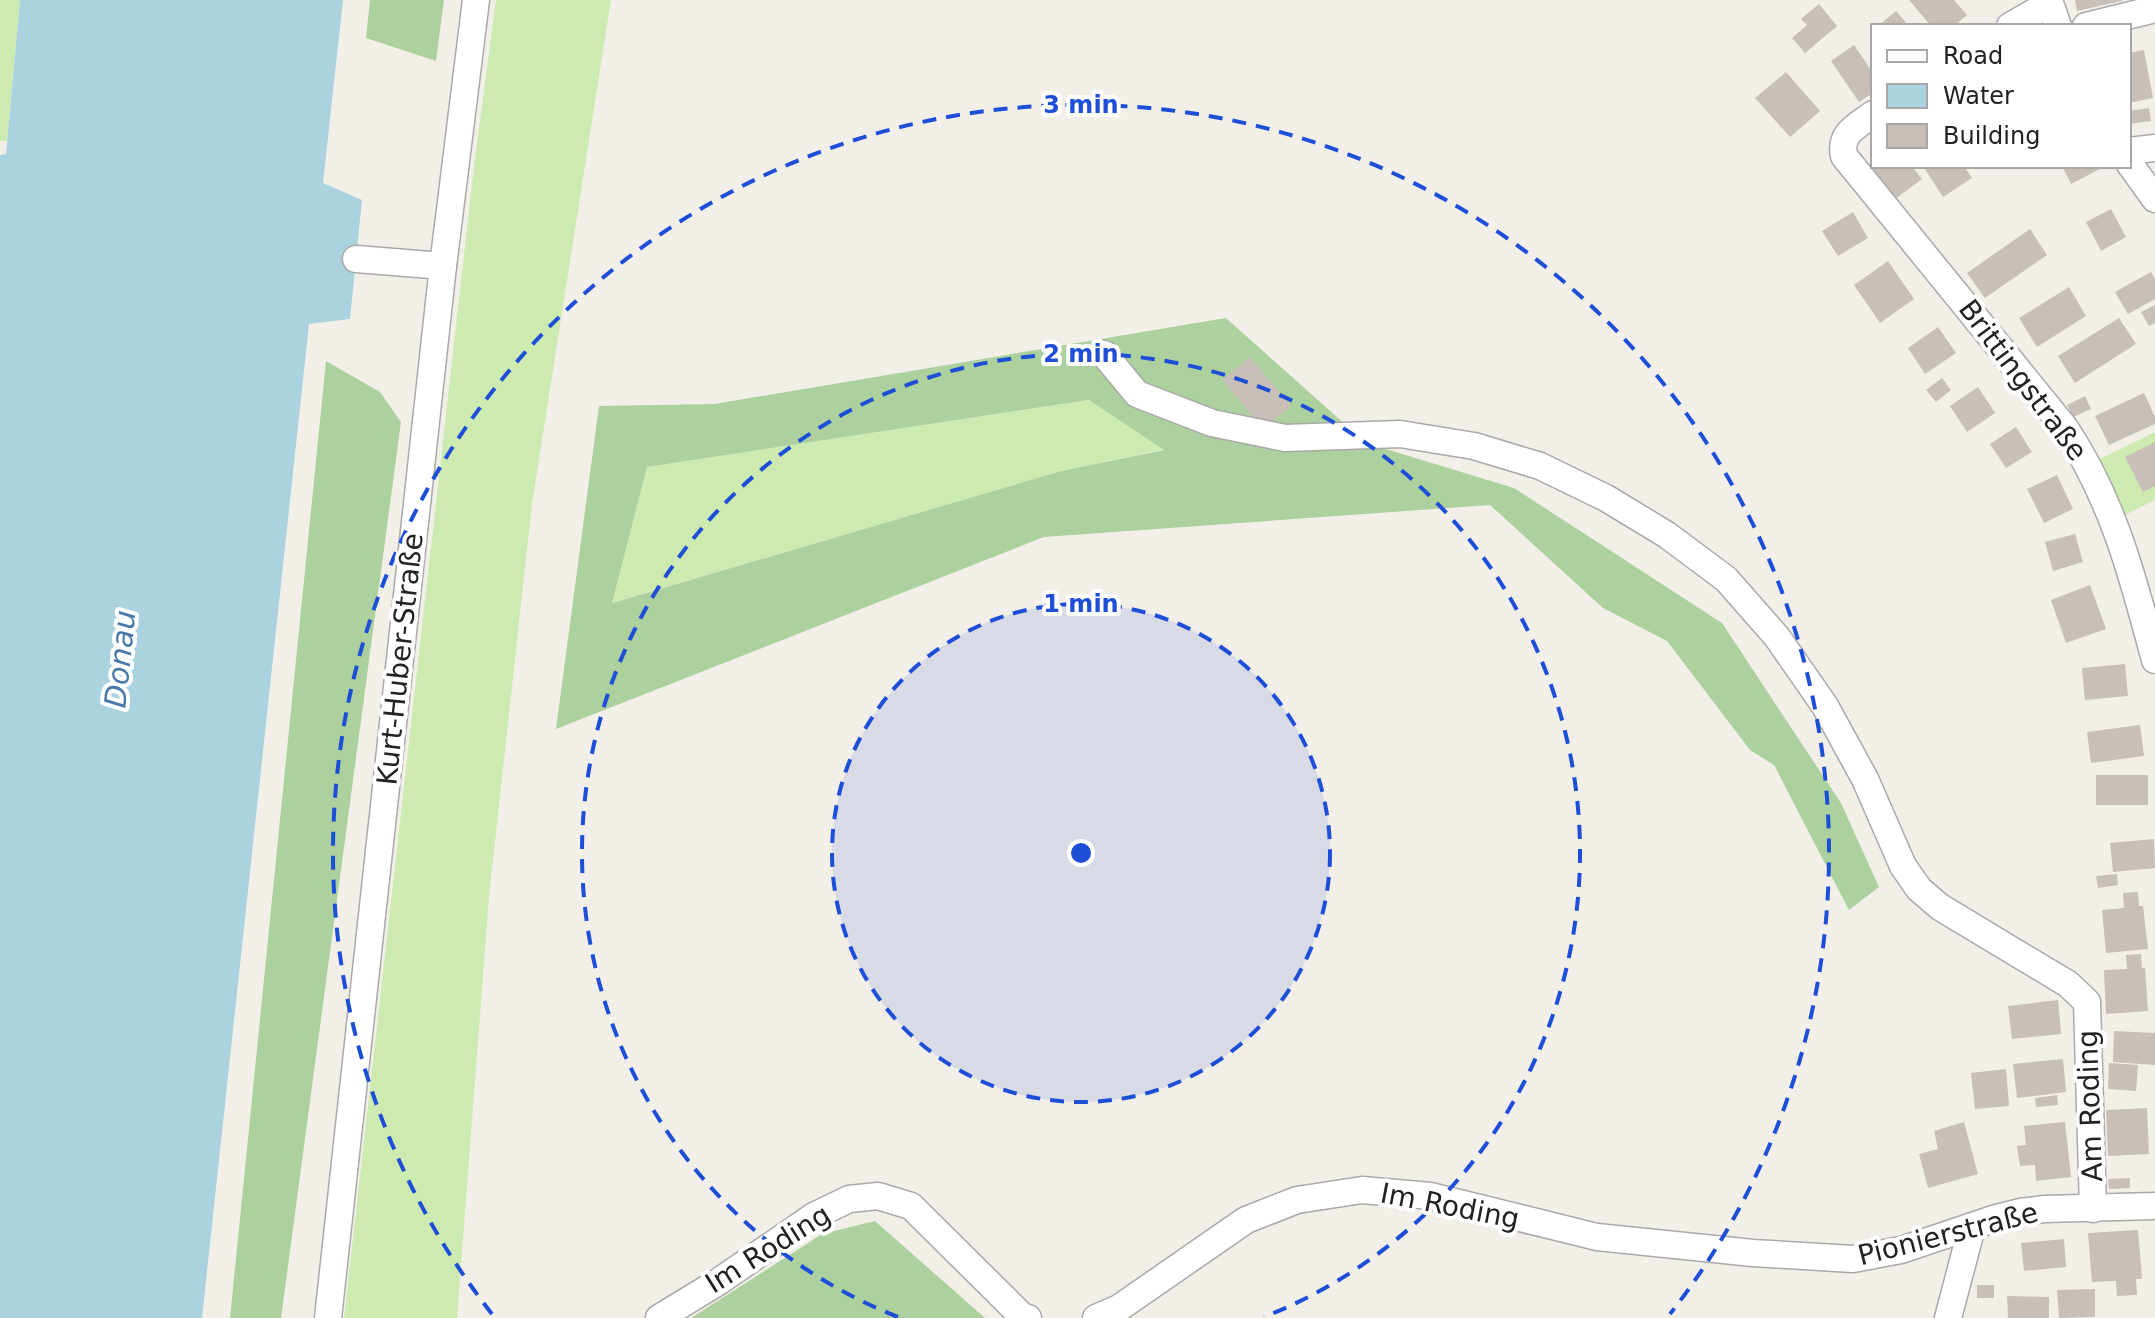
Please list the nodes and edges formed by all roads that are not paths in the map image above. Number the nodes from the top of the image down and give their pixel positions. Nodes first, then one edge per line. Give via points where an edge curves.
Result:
1 (476, 0) edge
2 (2155, 9) edge
3 (2052, 10) edge
4 (2015, 24) edge
5 (2094, 24) edge
6 (1871, 115) edge
7 (2155, 148) edge
8 (2131, 151) edge
9 (2131, 166) edge
10 (2155, 199) edge
11 (356, 259) dead end
12 (443, 266) junction
13 (1104, 354) dead end
14 (2155, 660) edge
15 (2155, 1206) edge
16 (2093, 1209) junction
17 (1972, 1227) junction
18 (1597, 1237) joint
19 (328, 1318) edge
20 (659, 1318) edge
21 (1028, 1318) edge
22 (1096, 1318) edge
23 (1948, 1318) edge

1 - 12 street, Kurt-Huber-Straße
2 - 5 street
3 - 4 street
6 - 14 street, Brittingstraße via 1844,138 1844,156 2085,458 2116,527
7 - 8 street
9 - 10 street
11 - 12 street
12 - 19 street, Kurt-Huber-Straße
13 - 16 street, Am Roding via 1137,394 1212,423 1285,438 1400,434 1474,446 1540,466 1667,535 1726,579 1777,637 1825,706 1919,889 2068,984 2087,1002
15 - 16 street, Pionierstraße
16 - 17 street, Pionierstraße via 2020,1212
17 - 18 street, Pionierstraße via 1853,1259
17 - 23 street
18 - 22 street, Im Roding via 1431,1196 1362,1190 1297,1200 1246,1220 1119,1308
20 - 21 street, Im Roding via 814,1216 849,1199 878,1196 911,1206

